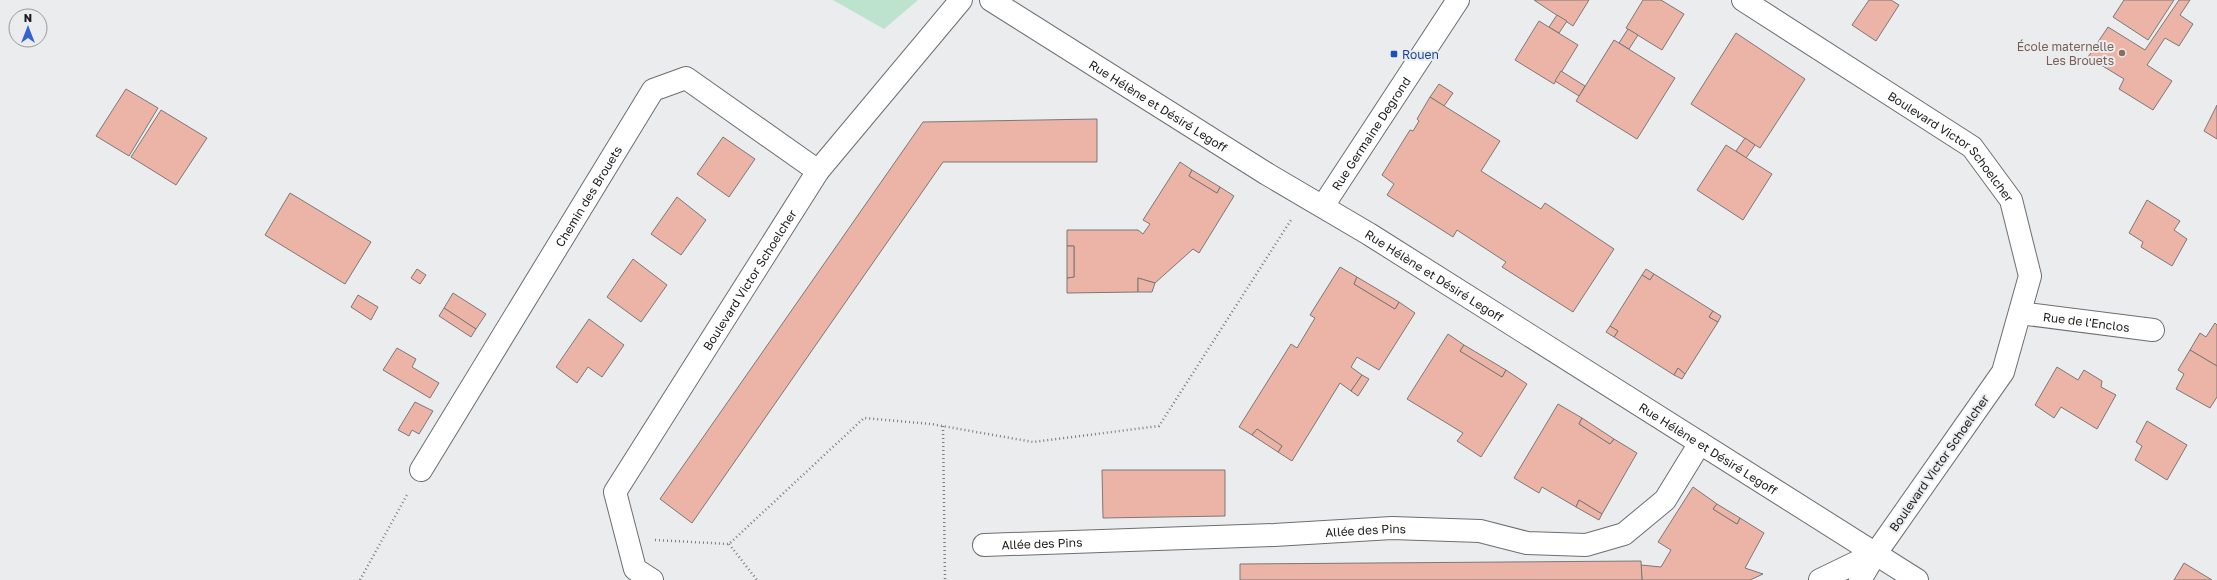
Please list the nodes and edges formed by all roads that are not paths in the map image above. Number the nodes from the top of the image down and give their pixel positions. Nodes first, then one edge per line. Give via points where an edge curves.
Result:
1 (961, 0) edge
2 (991, 0) edge
3 (1458, 0) edge
4 (1743, 0) edge
5 (818, 171) junction
6 (1315, 201) junction
7 (2020, 313) junction
8 (2153, 330) dead end
9 (1700, 443) junction
10 (421, 470) road end
11 (984, 545) dead end
12 (1876, 553) junction
13 (652, 580) edge
14 (1820, 580) edge
15 (1860, 580) edge
16 (1917, 580) edge

1 - 5 street, Boulevard Victor Schoelcher
2 - 6 street, Rue Hélène et Désiré Legoff via 1261,170
3 - 6 street, Rue Germaine Degrond
4 - 7 street, Boulevard Victor Schoelcher via 1972,147 2011,200 2030,276
5 - 10 street, Chemin des Brouets via 686,78 653,90
5 - 13 street, Boulevard Victor Schoelcher via 615,492 635,569
6 - 9 street, Rue Hélène et Désiré Legoff
7 - 8 street, Rue de l'Enclos
7 - 12 street, Boulevard Victor Schoelcher via 2003,372
9 - 11 street, Allée des Pins via 1665,500 1624,534 1586,545 1527,543 1480,531 1392,528 1274,535
9 - 12 street, Rue Hélène et Désiré Legoff via 1814,517
12 - 14 street, Boulevard Victor Schoelcher
12 - 15 street
12 - 16 street, Rue Hélène et Désiré Legoff

